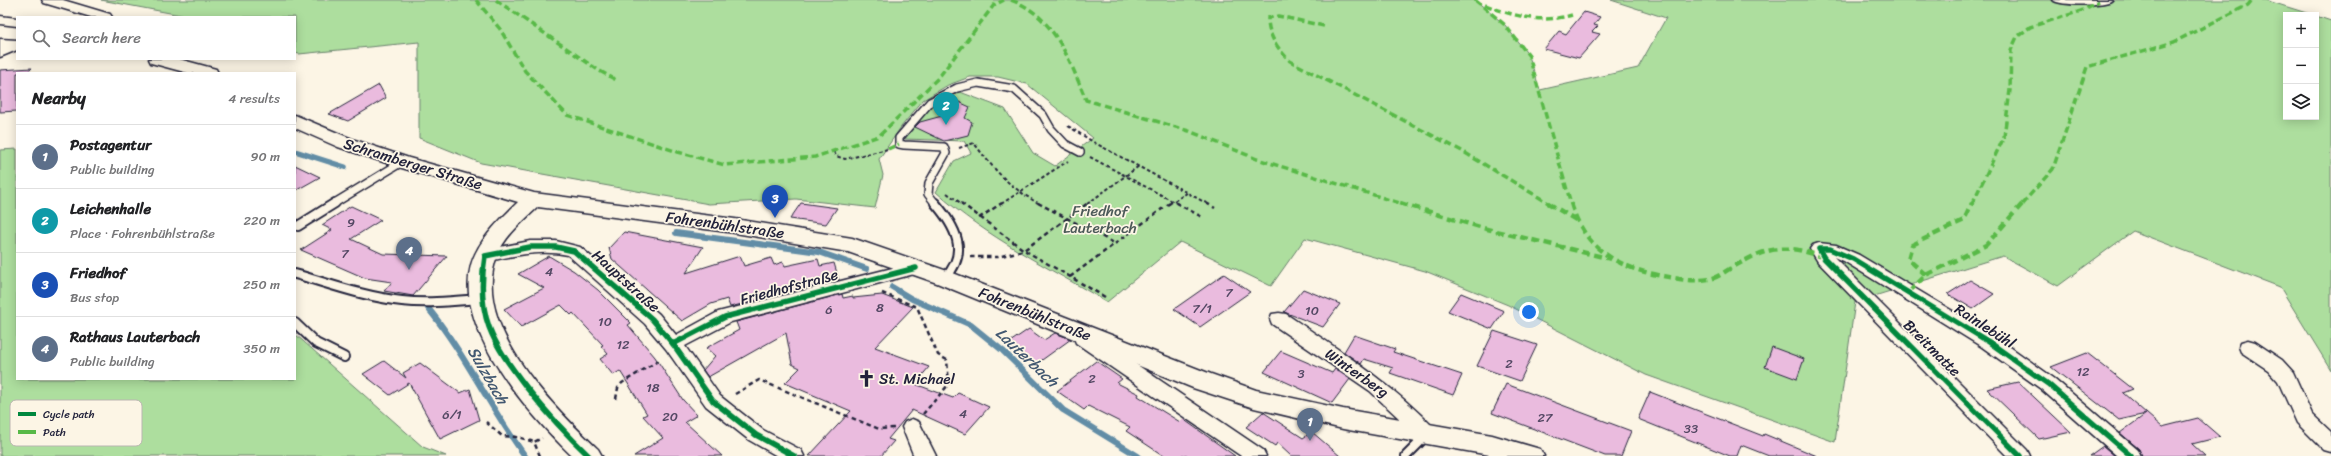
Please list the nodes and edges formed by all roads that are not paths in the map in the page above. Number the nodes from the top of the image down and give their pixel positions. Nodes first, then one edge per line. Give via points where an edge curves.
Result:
1 (49, 0) edge
2 (2060, 0) edge
3 (2105, 0) edge
4 (102, 16) edge
5 (0, 20) edge
6 (16, 22) edge
7 (0, 44) edge
8 (16, 45) edge
9 (16, 45) edge
10 (0, 53) edge
11 (166, 60) edge
12 (206, 72) edge
13 (296, 121) edge
14 (1080, 152) road end
15 (402, 162) junction
16 (533, 200) junction
17 (298, 226) dead end
18 (485, 256) junction
19 (1824, 258) joint
20 (916, 268) junction
21 (296, 274) edge
22 (945, 278) junction
23 (482, 299) junction
24 (1279, 319) dead end
25 (296, 323) edge
26 (1072, 330) junction
27 (673, 344) junction
28 (2248, 347) dead end
29 (344, 357) dead end
30 (912, 427) road end
31 (1428, 434) junction
32 (2331, 444) edge
33 (589, 456) edge
34 (794, 456) edge
35 (926, 456) edge
36 (1256, 456) edge
37 (1406, 456) edge
38 (1531, 456) edge
39 (2020, 456) edge
40 (2131, 456) edge

1 - 4 street
2 - 3 street
5 - 6 street
7 - 8 main road
9 - 10 street
11 - 12 main road
13 - 15 main road, Schramberger Straße via 345,144
14 - 22 lane via 1065,144 1051,129 1043,115 1014,89 978,83 957,88 930,102 899,138 899,144 930,144 944,147 946,153 929,182 928,194 949,220 958,243 958,256 953,271
15 - 16 main road, Schramberger Straße
15 - 17 lane
16 - 18 main road via 508,225
16 - 20 main road, Fohrenbühlstraße via 852,245
18 - 23 main road via 481,276
18 - 27 street, Hauptstraße via 530,247 556,247 574,251 652,319
19 - 39 street, Breitmatte via 1925,357
19 - 40 street, Rainlebühl via 1819,252 1822,248 1839,252 1989,342 2048,384
20 - 22 main road, Fohrenbühlstraße
20 - 27 street, Friedhofstraße via 828,288 725,317
21 - 23 lane via 401,301 440,303
22 - 26 main road, Fohrenbühlstraße
23 - 33 main road via 487,324 500,352 560,428
24 - 31 street, Winterberg via 1388,394
25 - 29 lane via 316,343
26 - 31 main road, Fohrenbühlstraße via 1254,399 1293,409
26 - 36 street
27 - 34 street, Hauptstraße via 717,405 756,435
28 - 32 street via 2286,377 2304,418
30 - 35 street
31 - 37 lane
31 - 38 main road, Fohrenbühlstraße via 1492,445

